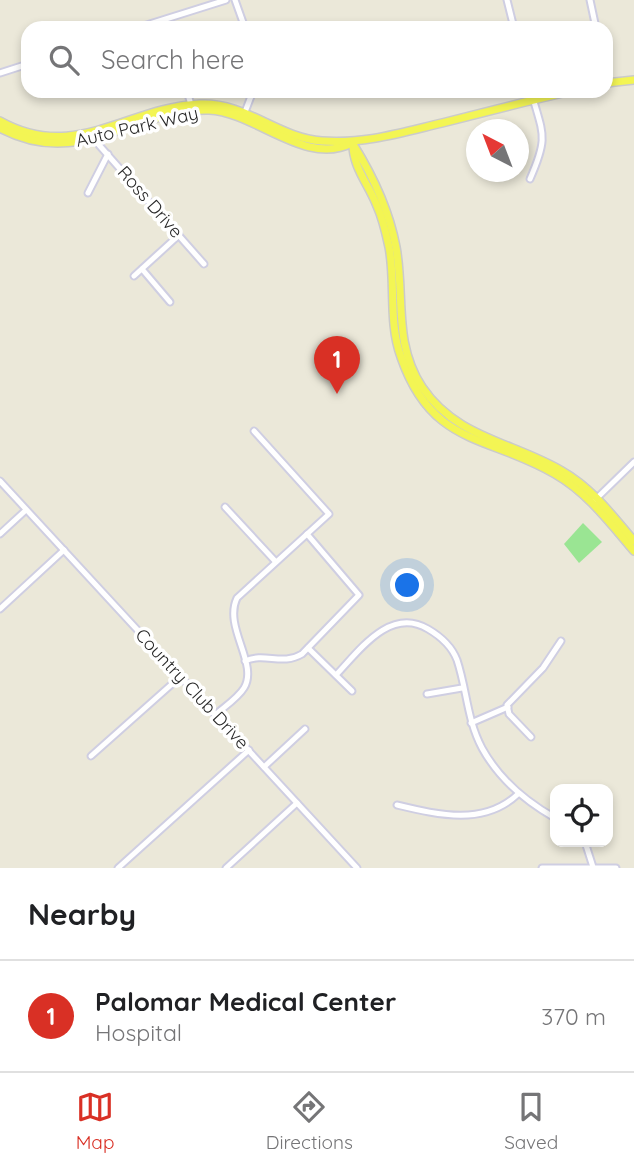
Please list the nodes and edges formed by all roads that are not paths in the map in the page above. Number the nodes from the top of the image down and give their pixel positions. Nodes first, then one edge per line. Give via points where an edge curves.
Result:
1 (226, 0) edge
2 (235, 0) edge
3 (507, 0) edge
4 (590, 0) edge
5 (165, 19) joint
6 (159, 21) edge
7 (242, 21) edge
8 (512, 21) edge
9 (594, 21) edge
10 (21, 66) edge
11 (0, 73) edge
12 (634, 80) edge
13 (613, 82) edge
14 (189, 98) edge
15 (251, 98) edge
16 (541, 98) edge
17 (533, 100) junction
18 (192, 108) junction
19 (246, 112) junction
20 (0, 121) edge
21 (0, 128) edge
22 (97, 139) junction
23 (353, 143) junction
24 (108, 154) junction
25 (530, 179) dead end
26 (88, 193) dead end
27 (179, 235) junction
28 (204, 264) dead end
29 (142, 269) junction
30 (134, 276) dead end
31 (170, 302) dead end
32 (254, 431) dead end
33 (634, 462) edge
34 (0, 481) edge
35 (595, 500) junction
36 (225, 507) dead end
37 (26, 510) junction
38 (0, 534) edge
39 (307, 534) junction
40 (634, 541) edge
41 (64, 550) junction
42 (634, 551) edge
43 (275, 561) junction
44 (0, 609) edge
45 (561, 641) dead end
46 (308, 648) junction
47 (245, 662) junction
48 (336, 675) junction
49 (181, 676) junction
50 (462, 688) junction
51 (352, 691) dead end
52 (427, 694) dead end
53 (508, 707) junction
54 (215, 715) junction
55 (471, 723) junction
56 (305, 729) dead end
57 (531, 737) dead end
58 (249, 750) junction
59 (91, 756) dead end
60 (264, 766) junction
61 (518, 794) junction
62 (297, 803) junction
63 (397, 805) dead end
64 (550, 815) edge
65 (587, 847) edge
66 (562, 867) edge
67 (593, 867) edge
68 (118, 868) edge
69 (226, 868) edge
70 (357, 868) edge
71 (542, 868) edge
72 (616, 868) edge

1 - 5 street
2 - 7 street
3 - 8 street
4 - 9 street
5 - 6 street
10 - 11 street
12 - 13 main road
14 - 18 street
15 - 19 street
16 - 17 main road, Auto Park Way
17 - 23 main road, Auto Park Way
17 - 25 street via 544,138
18 - 19 main road, Auto Park Way via 224,106
18 - 20 main road, Auto Park Way via 78,136 38,135
18 - 22 main road, Auto Park Way
18 - 23 main road, Auto Park Way via 228,113 309,146 336,149
19 - 23 main road, Auto Park Way via 299,136
21 - 22 main road, Auto Park Way via 53,143
22 - 24 street, Ross Drive
23 - 35 main road via 380,194 392,230 402,340 423,388 445,414 473,434 546,462
24 - 26 street
24 - 27 street, Ross Drive
27 - 28 street, Ross Drive
27 - 29 street
29 - 30 street
29 - 31 street
32 - 39 street via 329,514
33 - 35 street
34 - 37 street, Country Club Drive
35 - 40 main road
35 - 42 main road
36 - 43 street
37 - 38 street
37 - 41 street, Country Club Drive
39 - 43 street
39 - 46 street via 359,595
41 - 44 street
41 - 49 street, Country Club Drive
43 - 47 street via 234,603 232,616
45 - 53 street
46 - 47 street via 293,660 261,656
46 - 48 street
47 - 54 street via 244,688
48 - 50 street via 383,629 412,624 434,632 447,644 458,664
48 - 51 street
49 - 54 street, Country Club Drive
49 - 59 street
50 - 52 street
50 - 55 street
53 - 55 street
53 - 57 street
54 - 58 street, Country Club Drive
55 - 61 street via 496,771
56 - 60 street
58 - 60 street, Country Club Drive
58 - 68 street
60 - 62 street, Country Club Drive
61 - 63 street via 505,806 485,814 446,814
61 - 64 street
62 - 69 street
62 - 70 street, Country Club Drive
65 - 67 street
66 - 67 street
66 - 71 street
67 - 72 street

